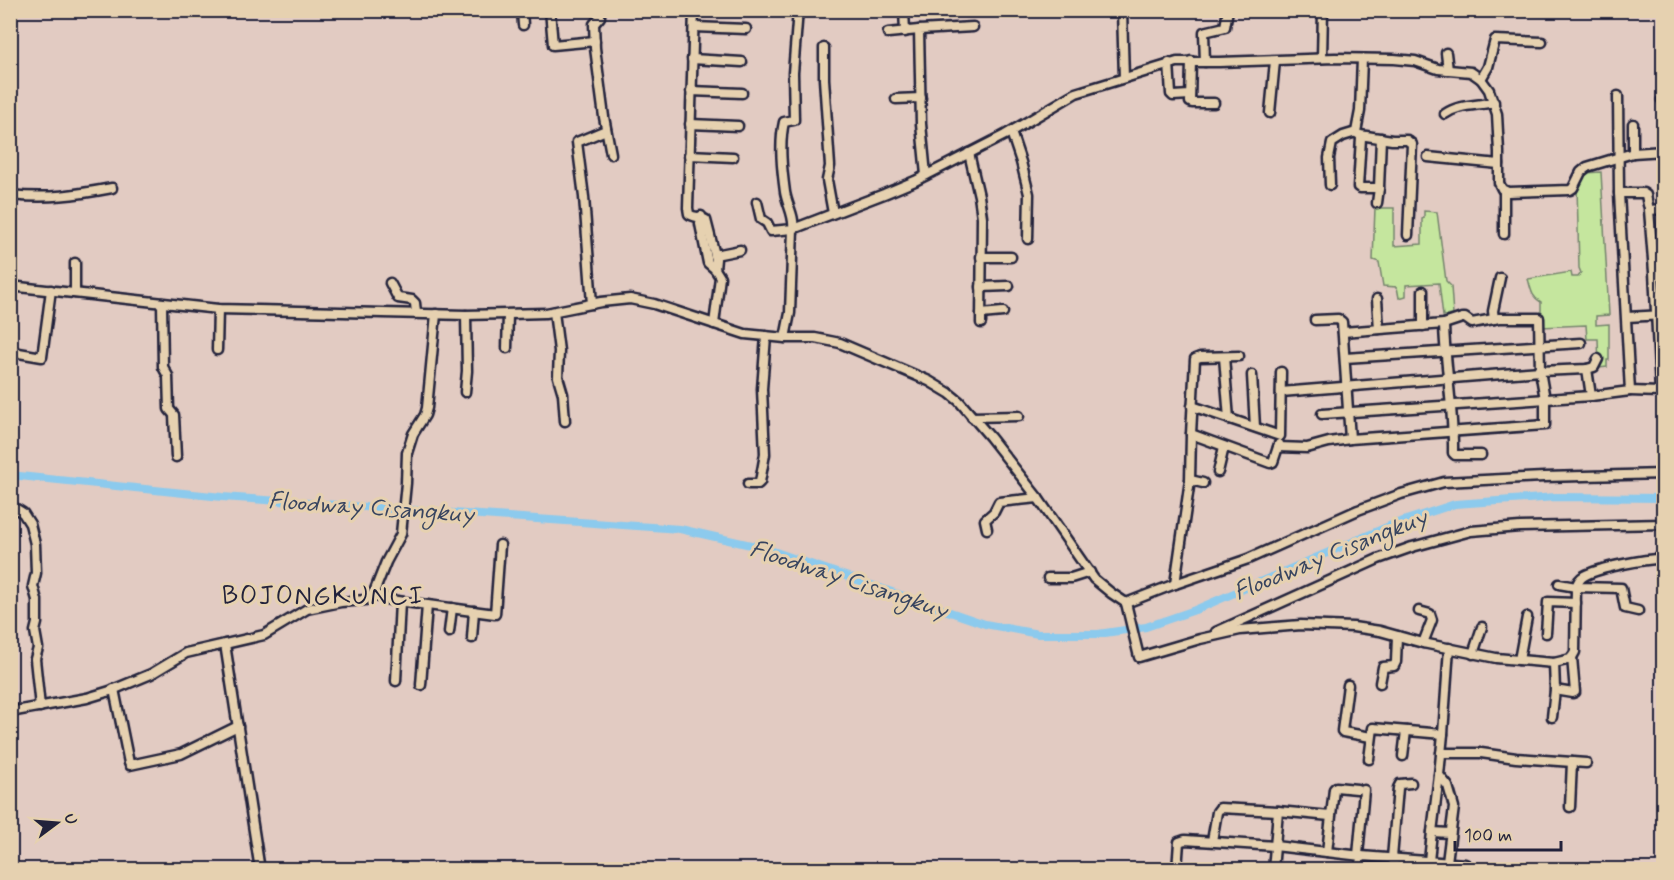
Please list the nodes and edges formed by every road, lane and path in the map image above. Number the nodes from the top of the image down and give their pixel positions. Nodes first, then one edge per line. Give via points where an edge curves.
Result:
1 (522, 10) edge
2 (550, 10) edge
3 (600, 10) edge
4 (694, 10) edge
5 (798, 10) edge
6 (904, 10) edge
7 (1122, 10) edge
8 (1228, 10) edge
9 (1323, 10) edge
10 (523, 25) dead end
11 (693, 27) junction
12 (973, 27) dead end
13 (746, 29) dead end
14 (919, 30) junction
15 (904, 32) junction
16 (888, 33) dead end
17 (595, 41) junction
18 (1542, 42) dead end
19 (824, 48) dead end
20 (1446, 53) dead end
21 (1322, 58) junction
22 (692, 59) junction
23 (1362, 59) junction
24 (1191, 61) junction
25 (1275, 61) junction
26 (742, 62) dead end
27 (1205, 62) junction
28 (1169, 63) junction
29 (1448, 70) junction
30 (1124, 78) junction
31 (1480, 79) junction
32 (691, 91) junction
33 (742, 93) dead end
34 (1190, 95) junction
35 (1618, 96) dead end
36 (921, 98) junction
37 (896, 99) dead end
38 (1494, 102) junction
39 (1214, 103) dead end
40 (1270, 113) dead end
41 (1445, 114) dead end
42 (690, 124) junction
43 (1633, 124) dead end
44 (738, 126) dead end
45 (606, 130) junction
46 (1011, 132) junction
47 (1358, 134) junction
48 (1381, 138) junction
49 (1664, 151) edge
50 (969, 153) junction
51 (1633, 153) junction
52 (611, 154) dead end
53 (689, 155) junction
54 (1620, 156) junction
55 (1428, 157) dead end
56 (733, 158) dead end
57 (1499, 164) junction
58 (926, 175) junction
59 (1330, 185) dead end
60 (112, 188) dead end
61 (1379, 188) junction
62 (1504, 190) junction
63 (1619, 193) junction
64 (10, 195) edge
65 (757, 202) dead end
66 (1377, 203) dead end
67 (1648, 206) dead end
68 (1664, 209) edge
69 (833, 213) junction
70 (701, 216) junction
71 (793, 229) junction
72 (1504, 234) dead end
73 (1408, 235) dead end
74 (1028, 239) dead end
75 (740, 250) dead end
76 (715, 255) junction
77 (1011, 256) dead end
78 (981, 257) junction
79 (75, 263) dead end
80 (716, 269) junction
81 (1500, 278) dead end
82 (390, 283) dead end
83 (10, 286) edge
84 (1009, 286) dead end
85 (981, 287) junction
86 (51, 290) junction
87 (1423, 291) dead end
88 (75, 293) junction
89 (1377, 299) dead end
90 (162, 303) junction
91 (592, 304) junction
92 (218, 309) junction
93 (554, 312) junction
94 (1003, 312) dead end
95 (416, 313) junction
96 (436, 314) junction
97 (466, 315) junction
98 (508, 315) junction
99 (1660, 315) edge
100 (1627, 317) junction
101 (1494, 319) junction
102 (1315, 320) dead end
103 (714, 324) junction
104 (1444, 324) junction
105 (1423, 326) junction
106 (1379, 329) junction
107 (1343, 332) junction
108 (766, 336) junction
109 (784, 338) junction
110 (1581, 343) dead end
111 (1540, 345) junction
112 (507, 348) dead end
113 (217, 350) dead end
114 (1445, 351) junction
115 (13, 352) dead end
116 (1239, 356) dead end
117 (1224, 357) junction
118 (1345, 358) junction
119 (1598, 359) dead end
120 (1587, 369) junction
121 (1540, 371) junction
122 (1281, 372) dead end
123 (1252, 375) dead end
124 (1449, 379) junction
125 (1347, 386) junction
126 (1630, 391) junction
127 (465, 392) dead end
128 (1281, 392) junction
129 (1662, 393) edge
130 (1591, 396) junction
131 (1545, 399) junction
132 (1452, 405) junction
133 (1192, 406) junction
134 (1348, 412) junction
135 (1322, 414) dead end
136 (1019, 416) dead end
137 (972, 417) junction
138 (1228, 419) junction
139 (565, 421) dead end
140 (1255, 427) junction
141 (1454, 431) junction
142 (1191, 434) junction
143 (1280, 436) junction
144 (1350, 439) junction
145 (1224, 447) junction
146 (1278, 447) junction
147 (1481, 455) dead end
148 (176, 457) dead end
149 (1218, 472) dead end
150 (1664, 474) edge
151 (1190, 480) junction
152 (1203, 483) dead end
153 (748, 484) dead end
154 (1038, 498) junction
155 (10, 505) edge
156 (1664, 524) edge
157 (987, 529) dead end
158 (500, 545) dead end
159 (1664, 559) edge
160 (1090, 572) junction
161 (1048, 578) dead end
162 (1175, 584) junction
163 (1559, 584) dead end
164 (1576, 587) junction
165 (373, 595) junction
166 (400, 602) junction
167 (1576, 603) junction
168 (427, 605) junction
169 (1127, 606) junction
170 (452, 608) junction
171 (474, 611) junction
172 (1419, 611) dead end
173 (1638, 611) dead end
174 (1527, 617) dead end
175 (1482, 627) dead end
176 (449, 632) dead end
177 (1546, 633) dead end
178 (1397, 636) junction
179 (472, 638) dead end
180 (1200, 639) junction
181 (1423, 643) junction
182 (225, 644) junction
183 (1449, 648) junction
184 (1473, 654) junction
185 (1572, 657) junction
186 (1519, 660) junction
187 (1554, 663) junction
188 (396, 681) dead end
189 (1380, 683) dead end
190 (421, 685) dead end
191 (1348, 685) dead end
192 (114, 689) junction
193 (1555, 690) junction
194 (40, 706) junction
195 (10, 712) edge
196 (1552, 717) dead end
197 (238, 726) junction
198 (1406, 731) junction
199 (1443, 734) junction
200 (1371, 736) junction
201 (1441, 753) junction
202 (1403, 756) dead end
203 (1369, 759) dead end
204 (1572, 762) junction
205 (1586, 763) dead end
206 (1439, 775) junction
207 (1411, 783) dead end
208 (1570, 807) dead end
209 (1278, 811) junction
210 (1330, 816) junction
211 (1432, 832) junction
212 (1450, 833) junction
213 (1212, 841) junction
214 (1275, 846) junction
215 (1327, 852) junction
216 (1360, 855) junction
217 (1393, 858) junction
218 (1447, 862) junction
219 (1432, 864) edge
220 (260, 870) edge
221 (1177, 870) edge
222 (1273, 870) edge
223 (1360, 870) edge
224 (1393, 870) edge
225 (1469, 870) edge

1 - 10 street
2 - 17 street via 553,44
3 - 17 street via 594,23
4 - 11 street
5 - 71 street via 794,121 784,122 782,133 785,194
6 - 15 street
7 - 30 street
8 - 27 street via 1225,27 1204,32
9 - 21 street
11 - 13 street
11 - 22 street
12 - 14 street
14 - 15 street
14 - 36 street
15 - 16 street
17 - 45 street
18 - 31 street via 1495,40 1488,67
19 - 69 street via 830,166 827,180
20 - 29 street
21 - 23 street
21 - 25 street
22 - 26 street
22 - 32 street
23 - 29 street via 1408,60
23 - 47 street
24 - 27 street
24 - 28 street
24 - 34 street
25 - 27 street
25 - 40 street
28 - 30 street
28 - 34 street via 1171,94
29 - 31 street via 1471,72
30 - 46 street via 1076,93
31 - 38 street
32 - 33 street
32 - 42 street
34 - 39 street via 1192,103
35 - 54 street
36 - 37 street
36 - 58 street
38 - 41 street via 1456,108
38 - 57 street
42 - 44 street
42 - 53 street
43 - 51 street
45 - 52 street
45 - 91 street via 577,142
46 - 50 street
46 - 74 street via 1029,194
47 - 48 street
47 - 59 street via 1343,136 1332,143
47 - 61 street via 1358,187
48 - 61 street
48 - 73 street via 1412,144
49 - 51 street
50 - 58 street
50 - 78 street via 982,217
51 - 54 street
53 - 56 street
53 - 70 street via 689,214
54 - 62 street via 1582,170 1570,190
54 - 63 street
55 - 57 street
57 - 62 street via 1498,183
58 - 69 street
60 - 64 street via 54,197
61 - 66 street
62 - 72 street
63 - 67 street via 1643,193
63 - 100 street
65 - 71 street via 761,219 771,231
68 - 99 street via 1649,210
69 - 71 street
70 - 76 street via 707,222
70 - 80 street via 708,263
71 - 109 street via 790,313
75 - 76 street
76 - 80 street
77 - 78 street
78 - 85 street
79 - 88 street
80 - 103 street via 720,277
81 - 101 street
82 - 95 street via 398,298 415,303
83 - 86 street
84 - 85 street
85 - 94 street via 981,319
86 - 88 street
86 - 115 street via 42,357
87 - 105 street
88 - 90 street
89 - 106 street
90 - 92 street
90 - 148 street via 163,367 168,376 169,409 174,415
91 - 93 street
91 - 103 street via 630,299
92 - 95 street
92 - 113 street
93 - 98 street
93 - 139 street
95 - 96 street
96 - 97 street
96 - 165 street via 427,408 407,453 401,534
97 - 98 street
97 - 127 street
98 - 112 street
99 - 100 street
99 - 129 street
100 - 126 street
101 - 104 street via 1472,322 1462,318
101 - 111 street via 1539,318
102 - 107 street via 1340,320
103 - 108 street
104 - 105 street
104 - 114 street
105 - 106 street
106 - 107 street
107 - 118 street
108 - 109 street
108 - 153 street via 762,389 765,454 760,482
109 - 137 street via 815,338 851,346 943,389
110 - 111 street
111 - 114 street
111 - 121 street
114 - 118 street
114 - 124 street
116 - 117 street
117 - 133 street via 1196,359
117 - 138 street
118 - 125 street
119 - 120 street via 1594,367
120 - 121 street
120 - 130 street
121 - 124 street
121 - 131 street
122 - 128 street
123 - 140 street
124 - 125 street
124 - 132 street
125 - 128 street
125 - 134 street
126 - 129 street
126 - 130 street
128 - 143 street
130 - 131 street
131 - 132 street
131 - 141 street via 1543,426
132 - 134 street
132 - 141 street
133 - 138 street
133 - 142 street
134 - 135 street
134 - 144 street
136 - 137 street
137 - 154 street
138 - 140 street
140 - 143 street
141 - 144 street
141 - 147 street via 1454,454
142 - 145 street
142 - 151 street
143 - 146 street
144 - 146 street via 1307,448
145 - 146 street via 1270,464
145 - 149 street
150 - 162 street via 1444,482 1358,510 1248,559
151 - 152 street
151 - 162 street
154 - 157 street via 999,502 985,520
154 - 160 street
155 - 194 street via 23,513 35,544 35,659
156 - 180 street via 1471,531 1378,559
158 - 171 street via 495,614
159 - 164 street via 1592,572 1581,578
160 - 161 street via 1071,578
160 - 169 street
162 - 169 street
163 - 164 street
164 - 167 street
164 - 173 street via 1621,588 1624,608
165 - 166 street
165 - 182 street via 365,600 307,609 270,632
166 - 168 street
166 - 188 street
167 - 177 street via 1548,602
167 - 185 street
168 - 170 street
168 - 190 street
169 - 180 street via 1139,657
170 - 171 street
170 - 176 street
171 - 179 street
172 - 181 street via 1432,616
174 - 186 street
175 - 184 street
178 - 180 street via 1353,627 1301,625 1240,630
178 - 181 street
178 - 189 street via 1396,662 1383,667
181 - 183 street
182 - 192 street via 186,653 151,674
182 - 197 street
183 - 184 street
183 - 199 street
184 - 186 street
185 - 187 street
185 - 193 street via 1575,692
186 - 187 street
187 - 193 street
191 - 200 street via 1342,731
192 - 194 street
192 - 197 street via 130,765 181,754
193 - 196 street
194 - 195 street
197 - 220 street
198 - 199 street
198 - 200 street via 1373,728
198 - 202 street
199 - 201 street
200 - 203 street
201 - 204 street
201 - 206 street
204 - 205 street
204 - 208 street
206 - 211 street
206 - 212 street via 1453,799
207 - 217 street via 1400,784 1398,788
209 - 210 street
209 - 213 street via 1220,808
209 - 214 street
210 - 215 street
210 - 216 street via 1336,787 1361,790
211 - 212 street
211 - 219 street
212 - 218 street
213 - 214 street
213 - 221 street via 1181,840
214 - 215 street
214 - 222 street
215 - 216 street
216 - 217 street
216 - 223 street
217 - 219 street
217 - 224 street
218 - 219 street
218 - 225 street via 1465,864

